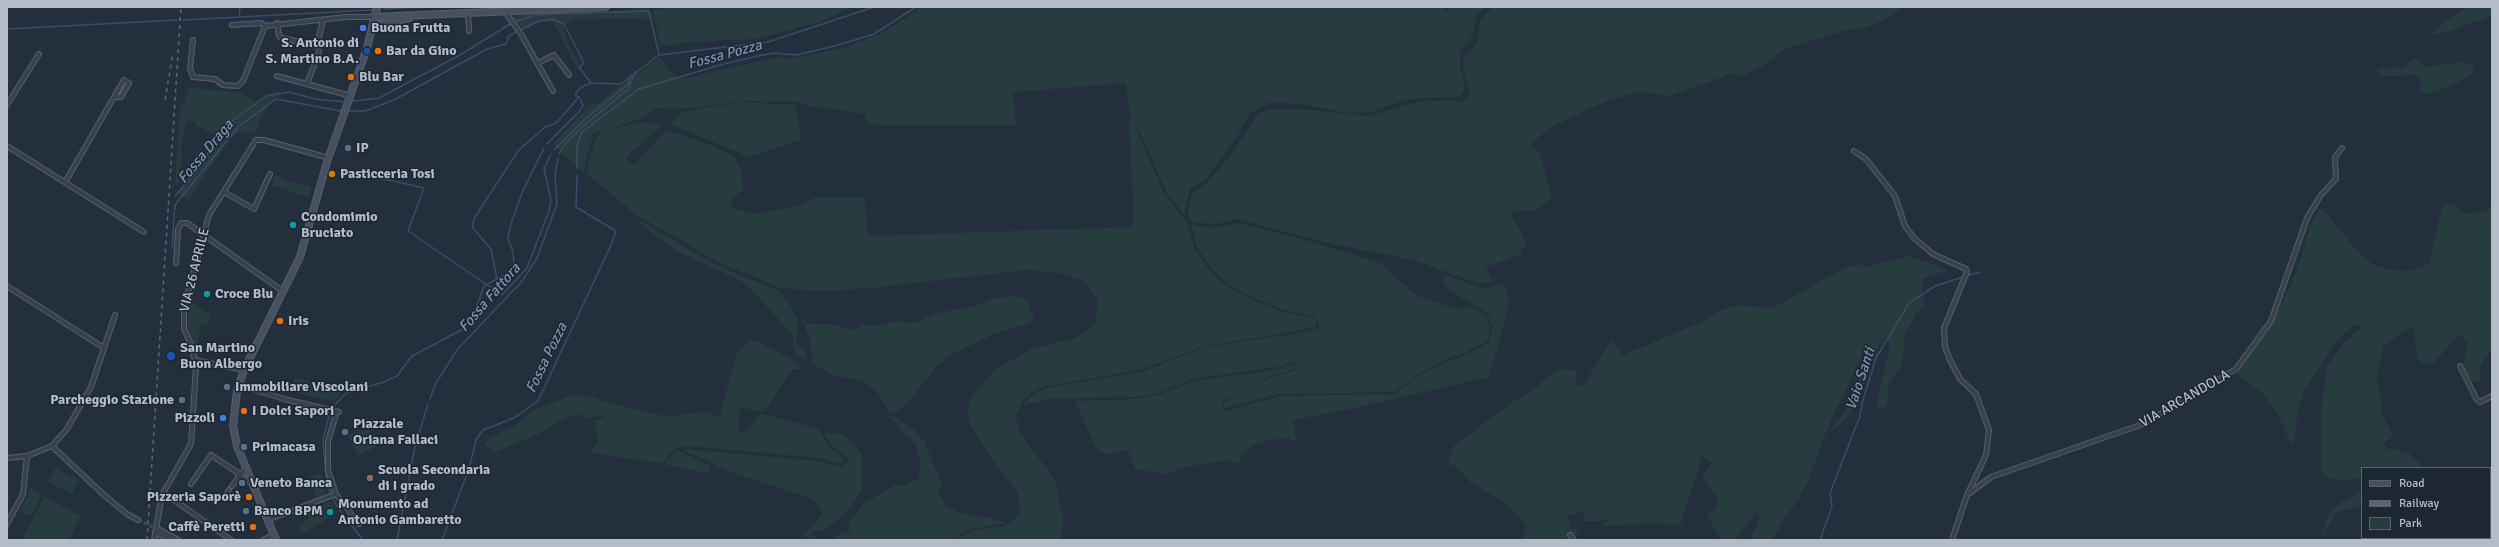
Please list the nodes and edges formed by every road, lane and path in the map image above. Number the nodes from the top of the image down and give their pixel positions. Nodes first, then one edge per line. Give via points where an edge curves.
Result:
1 (377, 7) edge
2 (606, 7) edge
3 (470, 11) edge
4 (505, 12) junction
5 (375, 17) junction
6 (410, 17) junction
7 (323, 20) junction
8 (277, 24) junction
9 (232, 25) dead end
10 (266, 26) junction
11 (373, 26) junction
12 (469, 31) dead end
13 (193, 40) dead end
14 (318, 46) junction
15 (39, 54) dead end
16 (538, 63) junction
17 (569, 75) dead end
18 (277, 76) dead end
19 (307, 84) junction
20 (553, 91) dead end
21 (350, 96) junction
22 (114, 97) dead end
23 (7, 106) edge
24 (7, 146) edge
25 (2342, 148) dead end
26 (1854, 151) dead end
27 (329, 158) junction
28 (270, 174) dead end
29 (65, 182) junction
30 (224, 192) junction
31 (144, 232) dead end
32 (204, 234) junction
33 (176, 263) dead end
34 (7, 286) edge
35 (284, 292) junction
36 (115, 315) dead end
37 (104, 348) junction
38 (195, 360) junction
39 (2460, 366) dead end
40 (244, 370) junction
41 (239, 385) junction
42 (2492, 396) edge
43 (52, 446) junction
44 (29, 455) junction
45 (7, 458) edge
46 (246, 469) junction
47 (239, 476) junction
48 (251, 483) junction
49 (191, 484) dead end
50 (232, 486) dead end
51 (164, 493) junction
52 (336, 494) junction
53 (1967, 495) junction
54 (138, 520) tunnel mouth
55 (266, 520) junction
56 (7, 524) edge
57 (359, 524) dead end
58 (156, 531) junction
59 (1570, 535) dead end
60 (274, 538) edge
61 (154, 540) edge
62 (170, 540) edge
63 (178, 540) edge
64 (231, 540) edge
65 (263, 540) edge
66 (1574, 540) edge
67 (1952, 540) edge

1 - 5 main road
2 - 4 main road
3 - 4 main road
3 - 6 main road
3 - 12 street
4 - 16 street via 522,34
5 - 6 main road
5 - 7 street
5 - 11 main road
6 - 11 main road
7 - 8 street
7 - 14 street
8 - 10 street
8 - 14 street via 279,36 282,38
9 - 10 street via 261,23
10 - 13 street via 238,86 223,85 215,79 191,75
11 - 21 main road
14 - 19 street via 319,52
15 - 23 street
16 - 17 street via 554,54
16 - 20 street
18 - 19 street
19 - 21 street
21 - 27 main road
22 - 29 street
24 - 29 street
25 - 53 street, VIA ARCANDOLA via 2335,157 2336,179 2321,195 2307,218 2271,321 2236,369 2143,424 1991,477
26 - 53 street via 1866,159 1895,196 1905,226 1915,239 1933,254 1966,269 1967,272 1944,328 1950,360 1960,379 1976,394 1989,430 1986,455
27 - 30 street, VIA 26 APRILE via 259,139
27 - 35 main road via 306,240
28 - 30 street via 254,209
29 - 31 street
30 - 32 street, VIA 26 APRILE via 209,215
32 - 33 street via 187,222 181,223 178,229
32 - 35 street
32 - 38 street, VIA 26 APRILE via 185,300 183,322
34 - 37 street
35 - 40 main road
36 - 37 street
37 - 43 street via 82,405 67,429
38 - 40 street
38 - 51 street, VIA 26 APRILE via 191,444
39 - 42 street via 2480,402
40 - 41 main road
41 - 46 main road via 233,426
41 - 52 street via 338,412 328,441 328,458
43 - 44 street
43 - 54 street via 104,495
44 - 45 street
44 - 56 street via 22,494
46 - 47 street
46 - 48 main road
47 - 48 street
47 - 49 street via 211,455
47 - 50 street
48 - 55 main road
51 - 58 street, VIA 26 APRILE
51 - 64 street
52 - 55 street
52 - 57 street
53 - 67 street
55 - 60 main road
58 - 61 street, VIA 26 APRILE
58 - 62 street
58 - 63 street
59 - 66 street
60 - 65 street

